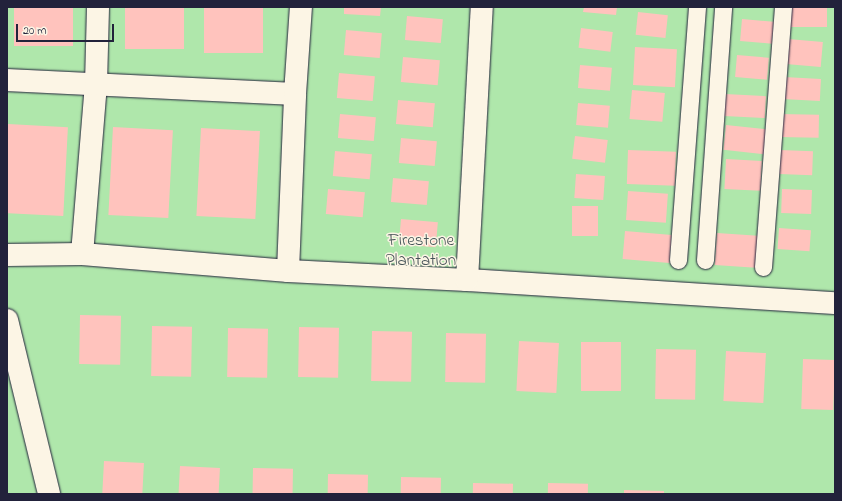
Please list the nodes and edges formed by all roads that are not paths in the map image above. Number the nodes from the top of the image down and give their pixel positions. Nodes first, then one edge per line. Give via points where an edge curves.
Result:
1 (98, 7) edge
2 (301, 7) edge
3 (482, 7) edge
4 (697, 7) edge
5 (723, 7) edge
6 (783, 7) edge
7 (7, 80) edge
8 (96, 84) junction
9 (295, 94) junction
10 (82, 254) junction
11 (7, 255) edge
12 (678, 260) dead end
13 (705, 260) dead end
14 (763, 267) dead end
15 (288, 272) junction
16 (467, 280) junction
17 (835, 303) edge
18 (7, 320) edge
19 (49, 494) edge

1 - 8 street
2 - 9 street
3 - 16 street
4 - 12 lane
5 - 13 lane
6 - 14 lane
7 - 8 street
8 - 9 street
8 - 10 street
9 - 15 street
10 - 11 street
10 - 15 street
15 - 16 street
16 - 17 street
18 - 19 street

